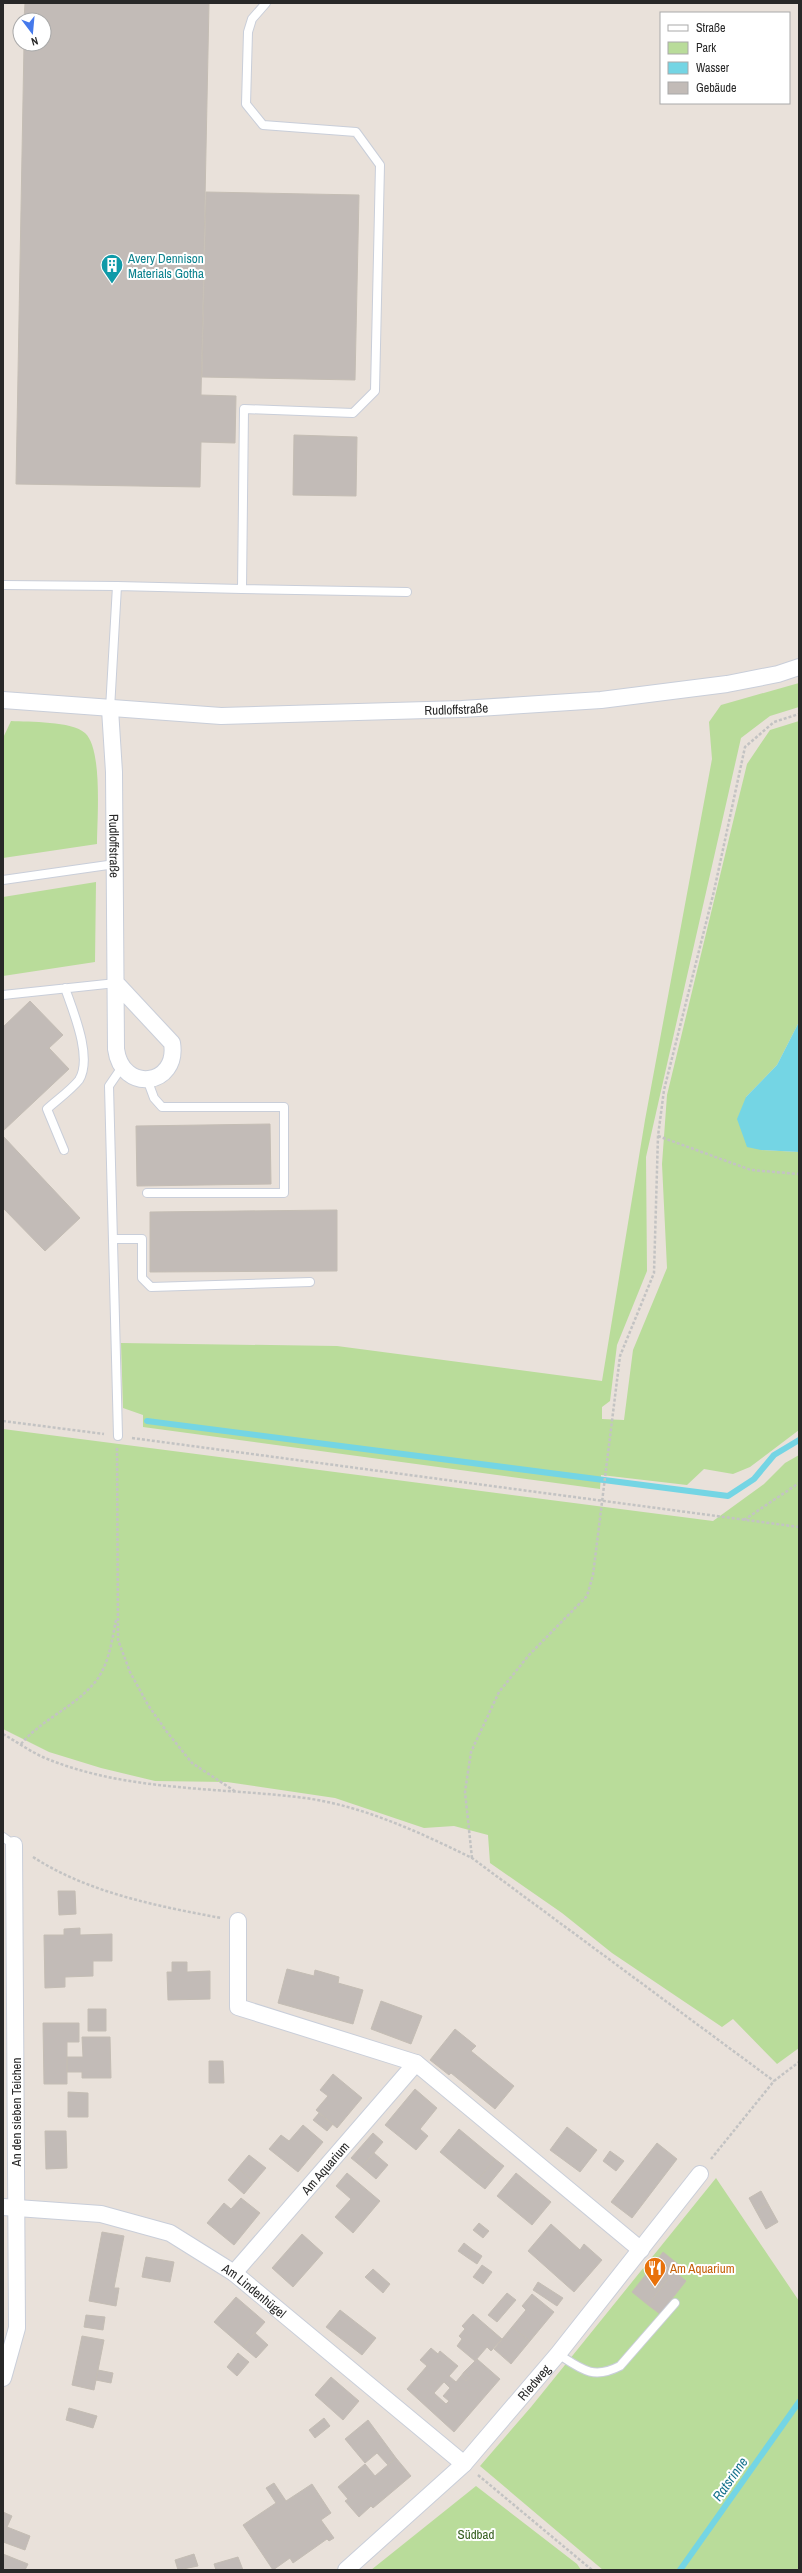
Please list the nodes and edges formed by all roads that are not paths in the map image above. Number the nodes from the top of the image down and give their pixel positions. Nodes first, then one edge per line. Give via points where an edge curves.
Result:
1 (266, 3) edge
2 (3, 584) edge
3 (117, 586) junction
4 (242, 590) junction
5 (408, 592) dead end
6 (799, 667) edge
7 (3, 700) edge
8 (110, 709) junction
9 (115, 864) junction
10 (3, 880) edge
11 (116, 984) junction
12 (65, 988) junction
13 (3, 995) edge
14 (122, 1067) junction
15 (147, 1080) junction
16 (64, 1150) dead end
17 (147, 1193) dead end
18 (113, 1239) junction
19 (310, 1282) dead end
20 (118, 1436) road end
21 (8, 1841) edge
22 (238, 1921) road end
23 (416, 2063) junction
24 (700, 2174) road end
25 (10, 2207) edge
26 (641, 2250) junction
27 (234, 2273) junction
28 (675, 2304) dead end
29 (558, 2354) junction
30 (3, 2378) edge
31 (464, 2464) junction
32 (346, 2570) edge

1 - 4 lane via 252,19 248,32 246,104 263,125 356,132 380,165 375,390 353,413 244,409
2 - 3 lane
3 - 4 lane
3 - 8 lane
4 - 5 lane
6 - 8 street, Rudloffstraße via 727,684 601,700 508,707 221,716
7 - 8 street, Rudloffstraße
8 - 9 street, Rudloffstraße
9 - 10 lane
9 - 11 street, Rudloffstraße
11 - 12 lane
11 - 14 street, Rudloffstraße via 116,1049
11 - 15 street via 172,1043 173,1052 167,1069 159,1076
12 - 13 lane
12 - 16 lane via 81,1035 84,1069 78,1080 47,1109
14 - 15 street via 127,1074 136,1079
14 - 18 lane via 109,1086
15 - 17 lane via 154,1098 162,1107 284,1107 284,1193
18 - 19 lane via 142,1239 142,1278 151,1287
18 - 20 lane
21 - 25 street, An den sieben Teichen
22 - 23 street via 238,2006
23 - 26 street
23 - 27 street, Am Aquarium
24 - 26 street, Riedweg
25 - 27 street, Am Lindenhügel via 101,2214 170,2233
25 - 30 street, An den sieben Teichen via 17,2328
26 - 29 street, Riedweg
27 - 31 street, Am Lindenhügel
28 - 29 lane via 620,2366 611,2370 589,2373
29 - 31 street, Riedweg
31 - 32 street, Riedweg

